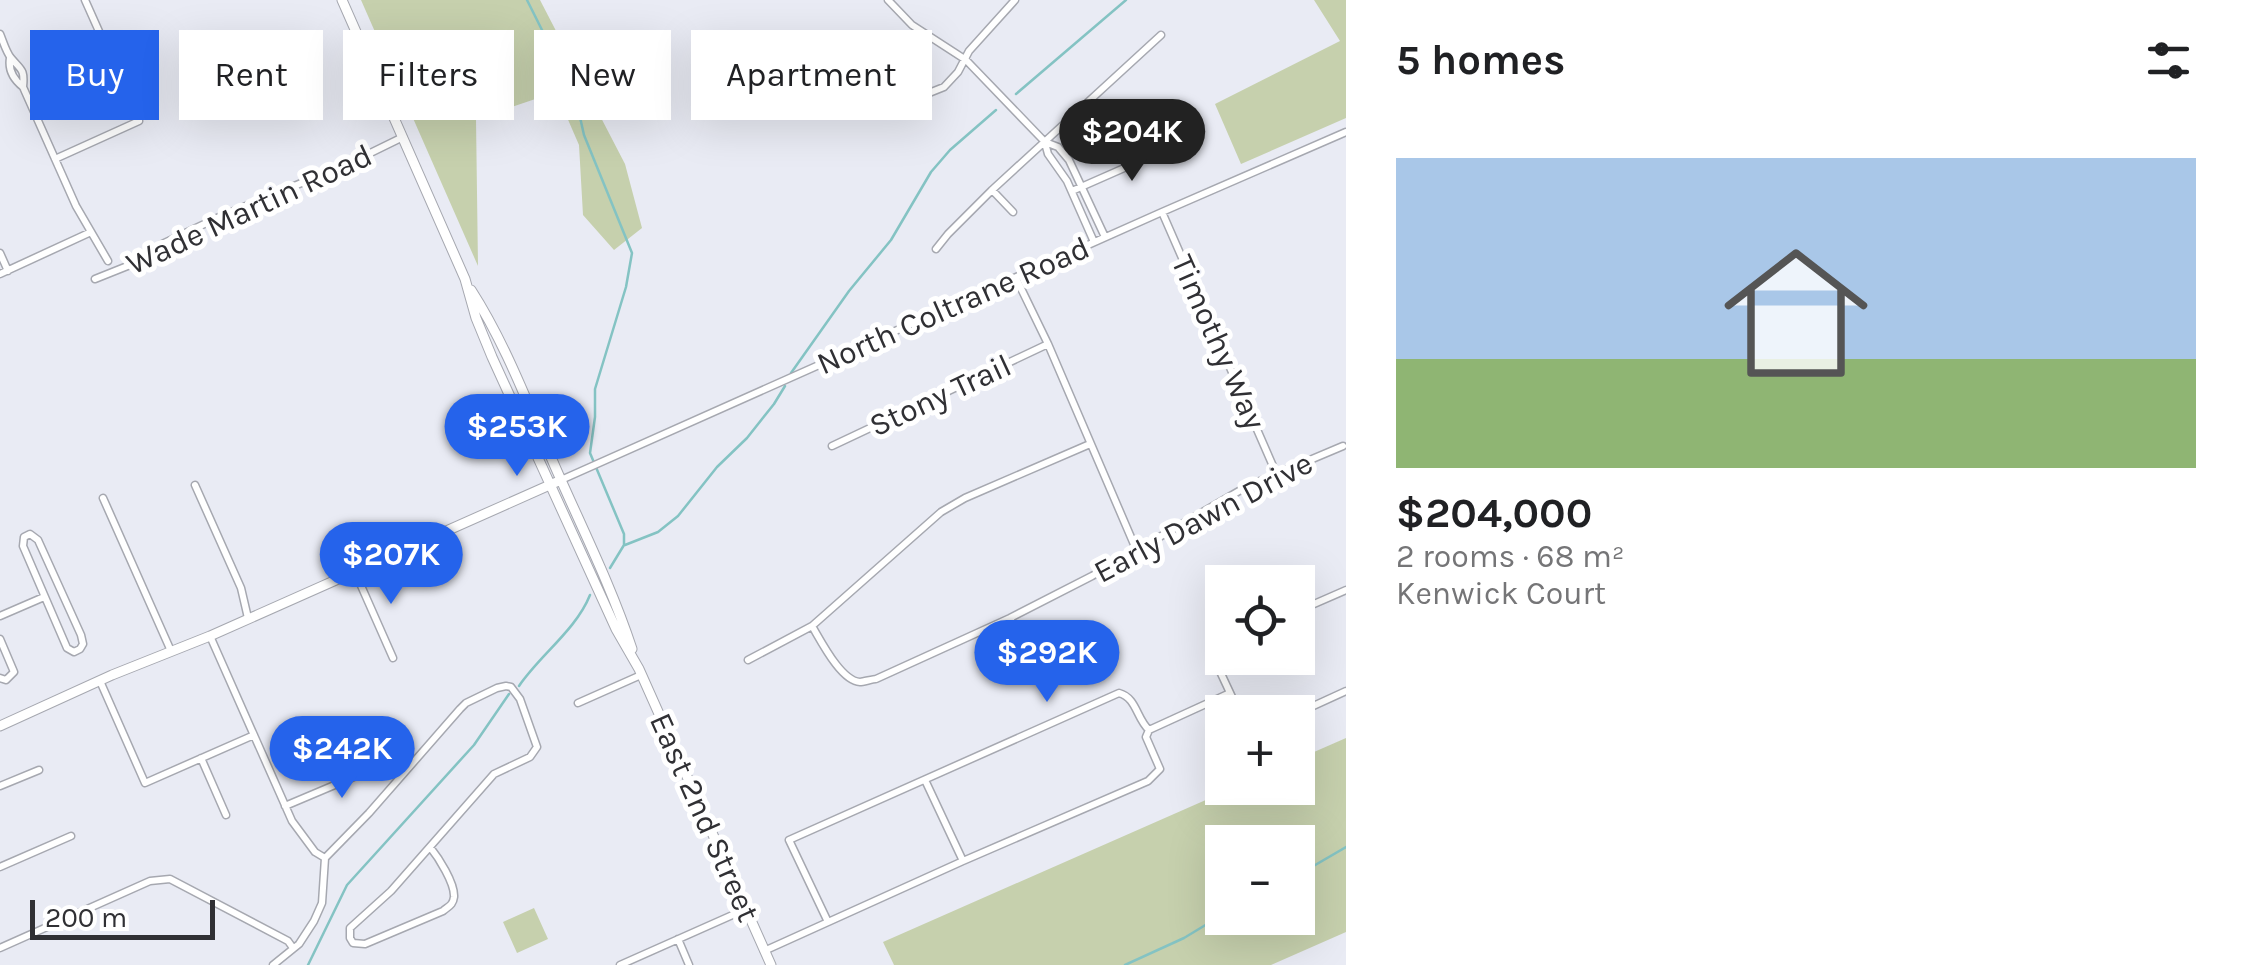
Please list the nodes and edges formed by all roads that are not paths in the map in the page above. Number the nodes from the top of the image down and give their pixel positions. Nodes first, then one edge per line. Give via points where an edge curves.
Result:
1 (85, 0) edge
2 (342, 0) edge
3 (902, 0) edge
4 (1015, 0) edge
5 (890, 3) edge
6 (0, 34) edge
7 (1161, 35) dead end
8 (966, 60) junction
9 (932, 92) edge
10 (1346, 132) edge
11 (403, 137) junction
12 (1172, 141) dead end
13 (1045, 142) junction
14 (55, 159) junction
15 (1082, 186) junction
16 (992, 190) junction
17 (1072, 192) junction
18 (1013, 212) dead end
19 (1162, 212) junction
20 (92, 232) junction
21 (1106, 237) junction
22 (1094, 242) junction
23 (936, 249) dead end
24 (0, 252) edge
25 (108, 261) dead end
26 (4, 272) edge
27 (1016, 278) junction
28 (95, 279) dead end
29 (465, 279) junction
30 (1048, 344) junction
31 (492, 357) junction
32 (520, 386) junction
33 (1090, 444) junction
34 (832, 446) dead end
35 (1344, 446) dead end
36 (1276, 473) junction
37 (561, 480) junction
38 (195, 485) dead end
39 (550, 485) junction
40 (103, 498) dead end
41 (1136, 549) junction
42 (355, 571) junction
43 (1346, 590) edge
44 (44, 597) junction
45 (1315, 604) edge
46 (0, 616) edge
47 (248, 618) junction
48 (1010, 618) junction
49 (812, 626) junction
50 (210, 636) junction
51 (0, 640) edge
52 (171, 651) junction
53 (393, 658) dead end
54 (748, 660) dead end
55 (640, 672) junction
56 (1034, 673) dead end
57 (1222, 675) edge
58 (0, 678) edge
59 (100, 680) junction
60 (1346, 691) edge
61 (1230, 692) junction
62 (1231, 695) edge
63 (578, 703) dead end
64 (1315, 705) edge
65 (0, 726) edge
66 (1149, 730) junction
67 (254, 735) junction
68 (201, 758) junction
69 (39, 770) dead end
70 (401, 774) junction
71 (924, 780) junction
72 (0, 786) edge
73 (286, 806) junction
74 (226, 815) dead end
75 (71, 836) dead end
76 (430, 847) junction
77 (326, 858) junction
78 (963, 861) junction
79 (0, 868) edge
80 (746, 909) junction
81 (828, 922) junction
82 (678, 940) junction
83 (0, 948) edge
84 (293, 948) junction
85 (764, 951) junction
86 (273, 965) edge
87 (620, 965) edge
88 (689, 965) edge
89 (771, 965) edge

1 - 14 street via 139,122
2 - 11 main road, East 2nd Street
3 - 5 street
4 - 8 street
5 - 8 street
6 - 14 street via 9,67
7 - 13 street
8 - 9 street
8 - 13 street
10 - 19 street, North Coltrane Road
11 - 28 street, Wade Martin Road
11 - 29 main road, East 2nd Street
12 - 15 street
13 - 15 street via 1058,147
13 - 16 street
13 - 17 street
14 - 20 street
15 - 17 street
15 - 21 street
16 - 18 street
16 - 23 street
17 - 22 street
19 - 21 street, North Coltrane Road
19 - 36 street, Timothy Way
20 - 25 street
20 - 26 street
21 - 22 street, North Coltrane Road
22 - 27 street, North Coltrane Road
24 - 26 street
27 - 30 street
27 - 37 street, North Coltrane Road
29 - 31 main road, East 2nd Street
29 - 32 main road, East 2nd Street
30 - 33 street
30 - 34 street, Stony Trail
31 - 32 main road
31 - 39 main road, East 2nd Street
32 - 37 main road, East 2nd Street
33 - 41 street
33 - 49 street via 940,512
35 - 36 street, Early Dawn Drive
36 - 41 street, Early Dawn Drive
37 - 39 main road
37 - 55 main road, East 2nd Street
38 - 47 street
39 - 42 main road
39 - 55 main road, East 2nd Street
40 - 52 street
41 - 48 street, Early Dawn Drive
42 - 47 main road
42 - 53 street
43 - 45 street
44 - 44 street via 67,648 79,650 81,636 30,534 23,546
44 - 46 street
47 - 50 main road
48 - 49 street, Early Dawn Drive via 858,682 834,662
48 - 56 street
49 - 54 street
50 - 52 main road
50 - 67 street
51 - 58 street via 14,672
52 - 59 main road
55 - 63 street
55 - 80 main road, East 2nd Street
57 - 61 street
59 - 65 main road
59 - 68 street via 145,783
60 - 64 street
61 - 62 street
61 - 66 street
66 - 71 street via 1119,692
66 - 78 street via 1160,769 1148,780
67 - 68 street
67 - 73 street
68 - 74 street
69 - 72 street
70 - 73 street via 386,762 378,764
70 - 76 street via 466,703 511,687 520,699 537,747 494,774
70 - 77 street
71 - 78 street
71 - 81 street via 790,840
73 - 77 street via 302,837
75 - 79 street
76 - 76 street via 453,891 450,905 366,944 352,943 350,928
77 - 84 street via 322,903
78 - 81 street
80 - 82 street
80 - 85 main road, East 2nd Street
81 - 85 street
82 - 87 street
82 - 88 street
83 - 84 street via 162,878
84 - 86 street
85 - 89 main road, East 2nd Street

